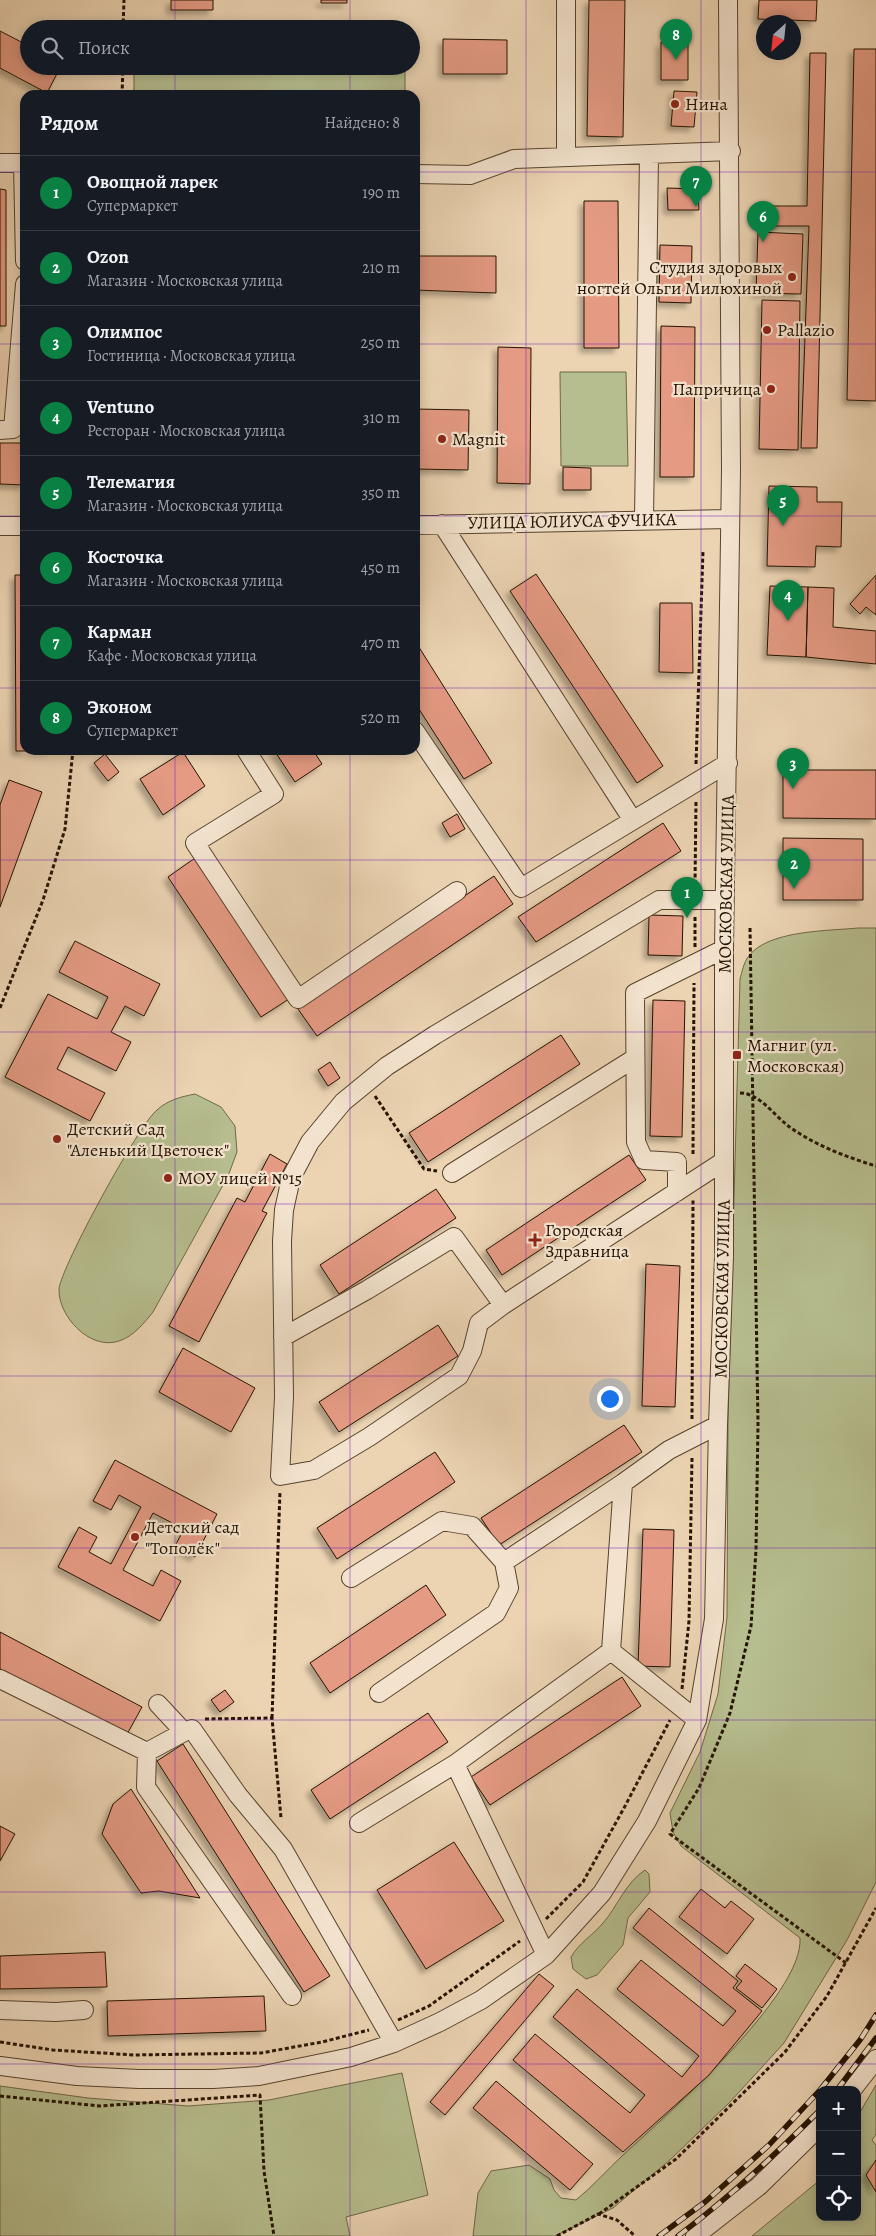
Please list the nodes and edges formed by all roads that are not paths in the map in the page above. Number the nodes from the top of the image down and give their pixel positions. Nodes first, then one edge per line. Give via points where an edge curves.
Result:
1 (566, 0) edge
2 (728, 0) edge
3 (730, 151) junction
4 (649, 154) junction
5 (566, 157) junction
6 (0, 163) edge
7 (20, 163) edge
8 (420, 174) edge
9 (20, 344) edge
10 (0, 430) edge
11 (730, 519) junction
12 (644, 520) junction
13 (442, 524) junction
14 (420, 525) edge
15 (0, 526) edge
16 (20, 526) edge
17 (420, 738) edge
18 (249, 755) edge
19 (728, 763) junction
20 (632, 818) junction
21 (457, 891) dead end
22 (724, 900) junction
23 (724, 949) junction
24 (635, 1058) junction
25 (724, 1161) junction
26 (452, 1173) road end
27 (677, 1192) junction
28 (503, 1305) junction
29 (283, 1337) junction
30 (718, 1425) junction
31 (623, 1483) junction
32 (504, 1562) junction
33 (351, 1578) dead end
34 (611, 1651) junction
35 (0, 1679) edge
36 (379, 1693) dead end
37 (158, 1704) dead end
38 (697, 1720) junction
39 (188, 1731) junction
40 (147, 1752) junction
41 (455, 1764) junction
42 (359, 1823) dead end
43 (546, 1955) junction
44 (292, 1996) dead end
45 (0, 2010) edge
46 (84, 2010) dead end
47 (394, 2043) junction
48 (876, 2059) edge
49 (0, 2066) edge
50 (855, 2086) edge
51 (816, 2130) edge
52 (695, 2236) edge

1 - 5 street
2 - 3 street, МОСКОВСКАЯ УЛИЦА
3 - 4 street
3 - 11 street, МОСКОВСКАЯ УЛИЦА
4 - 5 street
4 - 12 street
5 - 8 street via 514,159 470,175
6 - 7 street
9 - 10 street via 13,429
11 - 12 street, УЛИЦА ЮЛИУСА ФУЧИКА
11 - 19 street, МОСКОВСКАЯ УЛИЦА
12 - 13 street, УЛИЦА ЮЛИУСА ФУЧИКА
13 - 14 street, УЛИЦА ЮЛИУСА ФУЧИКА
13 - 20 street
15 - 16 street
17 - 20 street via 520,888
18 - 21 street via 274,794 195,844 298,999
19 - 20 street
19 - 22 street, МОСКОВСКАЯ УЛИЦА
22 - 23 street, МОСКОВСКАЯ УЛИЦА
22 - 29 street via 658,900 435,1035 387,1066 343,1102 310,1142 291,1178 282,1242
23 - 24 street via 635,994
23 - 25 street, МОСКОВСКАЯ УЛИЦА
24 - 26 street
24 - 27 street via 636,1142 644,1160 677,1162
25 - 27 street
25 - 30 street, МОСКОВСКАЯ УЛИЦА
27 - 28 street
28 - 29 street via 454,1236
28 - 29 street via 479,1324 472,1351 459,1376 314,1470 280,1476
30 - 31 street via 669,1450
30 - 38 street, МОСКОВСКАЯ УЛИЦА via 714,1619
31 - 32 street
31 - 34 street
32 - 33 street via 472,1526 442,1520
32 - 36 street via 509,1588 496,1613
34 - 38 street
34 - 41 street
35 - 40 street
37 - 39 street
38 - 43 street, МОСКОВСКАЯ УЛИЦА via 647,1821 602,1893
39 - 40 street
39 - 47 street via 283,1849
40 - 44 street via 146,1787
41 - 42 street
41 - 43 street
43 - 47 street, МОСКОВСКАЯ УЛИЦА via 481,2000
45 - 46 street
47 - 49 street, МОСКОВСКАЯ УЛИЦА via 305,2067 259,2076 213,2079 86,2076
48 - 50 street
51 - 52 street via 759,2186

